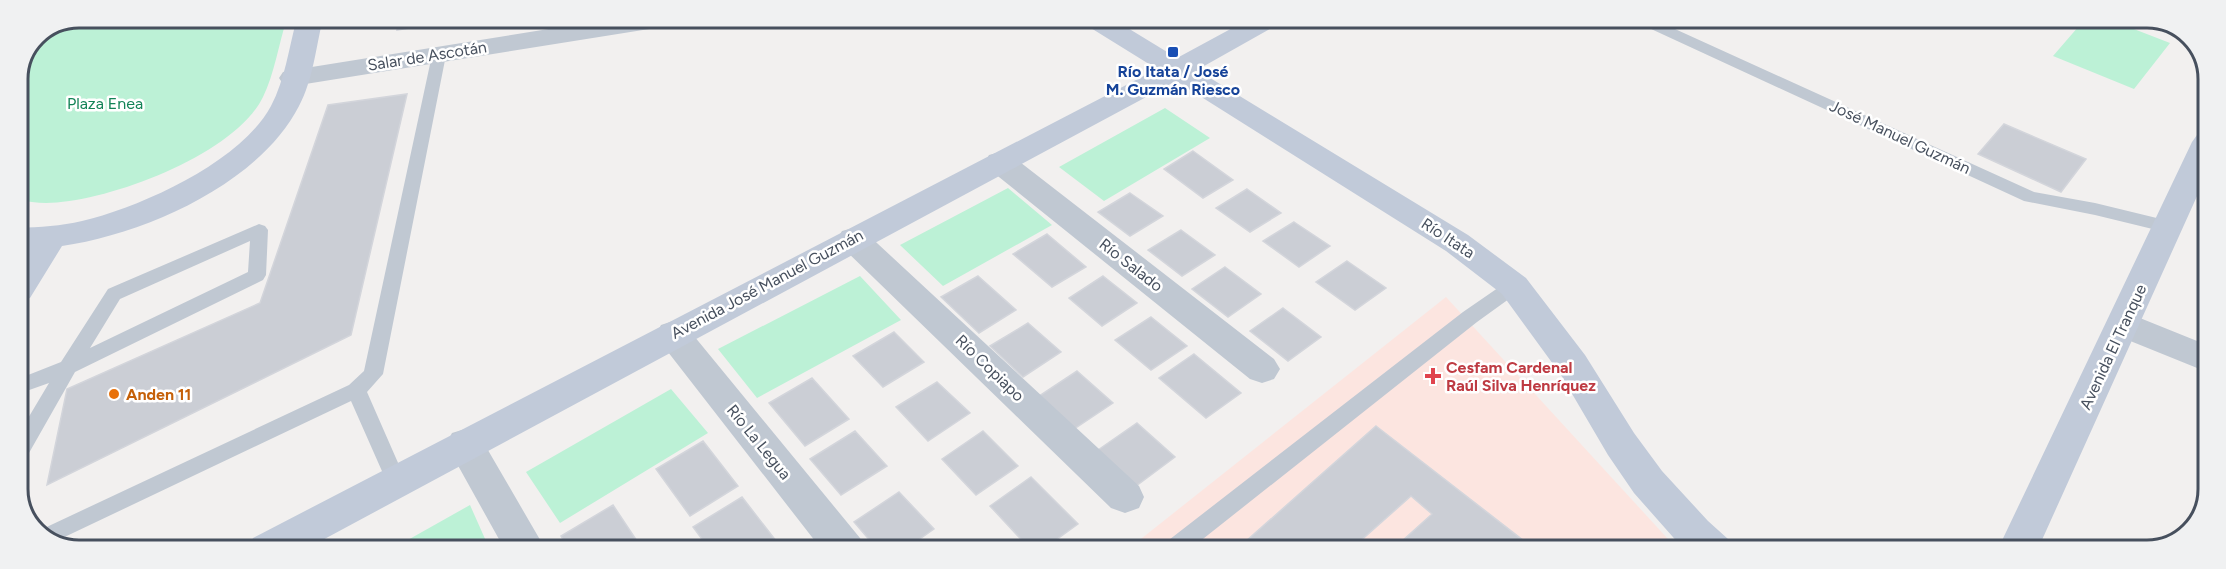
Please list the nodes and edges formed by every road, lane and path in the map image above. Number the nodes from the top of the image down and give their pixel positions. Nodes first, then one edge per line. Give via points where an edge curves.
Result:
1 (307, 28) edge
2 (606, 28) edge
3 (1109, 28) edge
4 (1252, 28) edge
5 (1661, 28) edge
6 (439, 55) junction
7 (1176, 70) junction
8 (293, 78) junction
9 (1000, 162) junction
10 (2197, 164) edge
11 (2169, 227) junction
12 (52, 237) junction
13 (28, 238) edge
14 (853, 239) junction
15 (28, 274) edge
16 (1514, 286) junction
17 (2125, 325) junction
18 (672, 334) junction
19 (2198, 355) edge
20 (68, 367) junction
21 (1262, 369) dead end
22 (29, 383) edge
23 (356, 390) junction
24 (29, 435) edge
25 (465, 444) junction
26 (396, 481) junction
27 (1125, 497) dead end
28 (53, 533) edge
29 (286, 540) edge
30 (520, 540) edge
31 (838, 540) edge
32 (1186, 540) edge
33 (1702, 540) edge
34 (2023, 540) edge

1 - 8 street
2 - 6 street, Salar de Ascotán
3 - 7 street, Río Itata
4 - 7 street, Avenida José Manuel Guzmán
5 - 11 lane, José Manuel Guzmán via 2030,197
6 - 8 street, Salar de Ascotán
6 - 23 lane via 373,374
7 - 9 street, Avenida José Manuel Guzmán
7 - 16 street, Río Itata via 1457,243
8 - 12 street via 286,105 273,127 220,173 139,214 83,232
9 - 14 street, Avenida José Manuel Guzmán
9 - 21 street, Río Salado
10 - 11 street, Avenida El Tranque
11 - 17 street, Avenida El Tranque
12 - 13 street
12 - 15 street
14 - 18 street, Avenida José Manuel Guzmán
14 - 27 street, Río Copiapo
16 - 32 lane
16 - 33 street, Río Itata via 1573,365 1648,482
17 - 19 street
17 - 34 street, Avenida El Tranque
18 - 25 street, Avenida José Manuel Guzmán
18 - 31 street, Río La Legua
20 - 20 lane via 257,275 259,230 114,294
20 - 22 lane
20 - 24 lane
23 - 26 lane
23 - 28 lane
25 - 26 street, Avenida José Manuel Guzmán
25 - 30 street
26 - 29 street, Avenida José Manuel Guzmán

